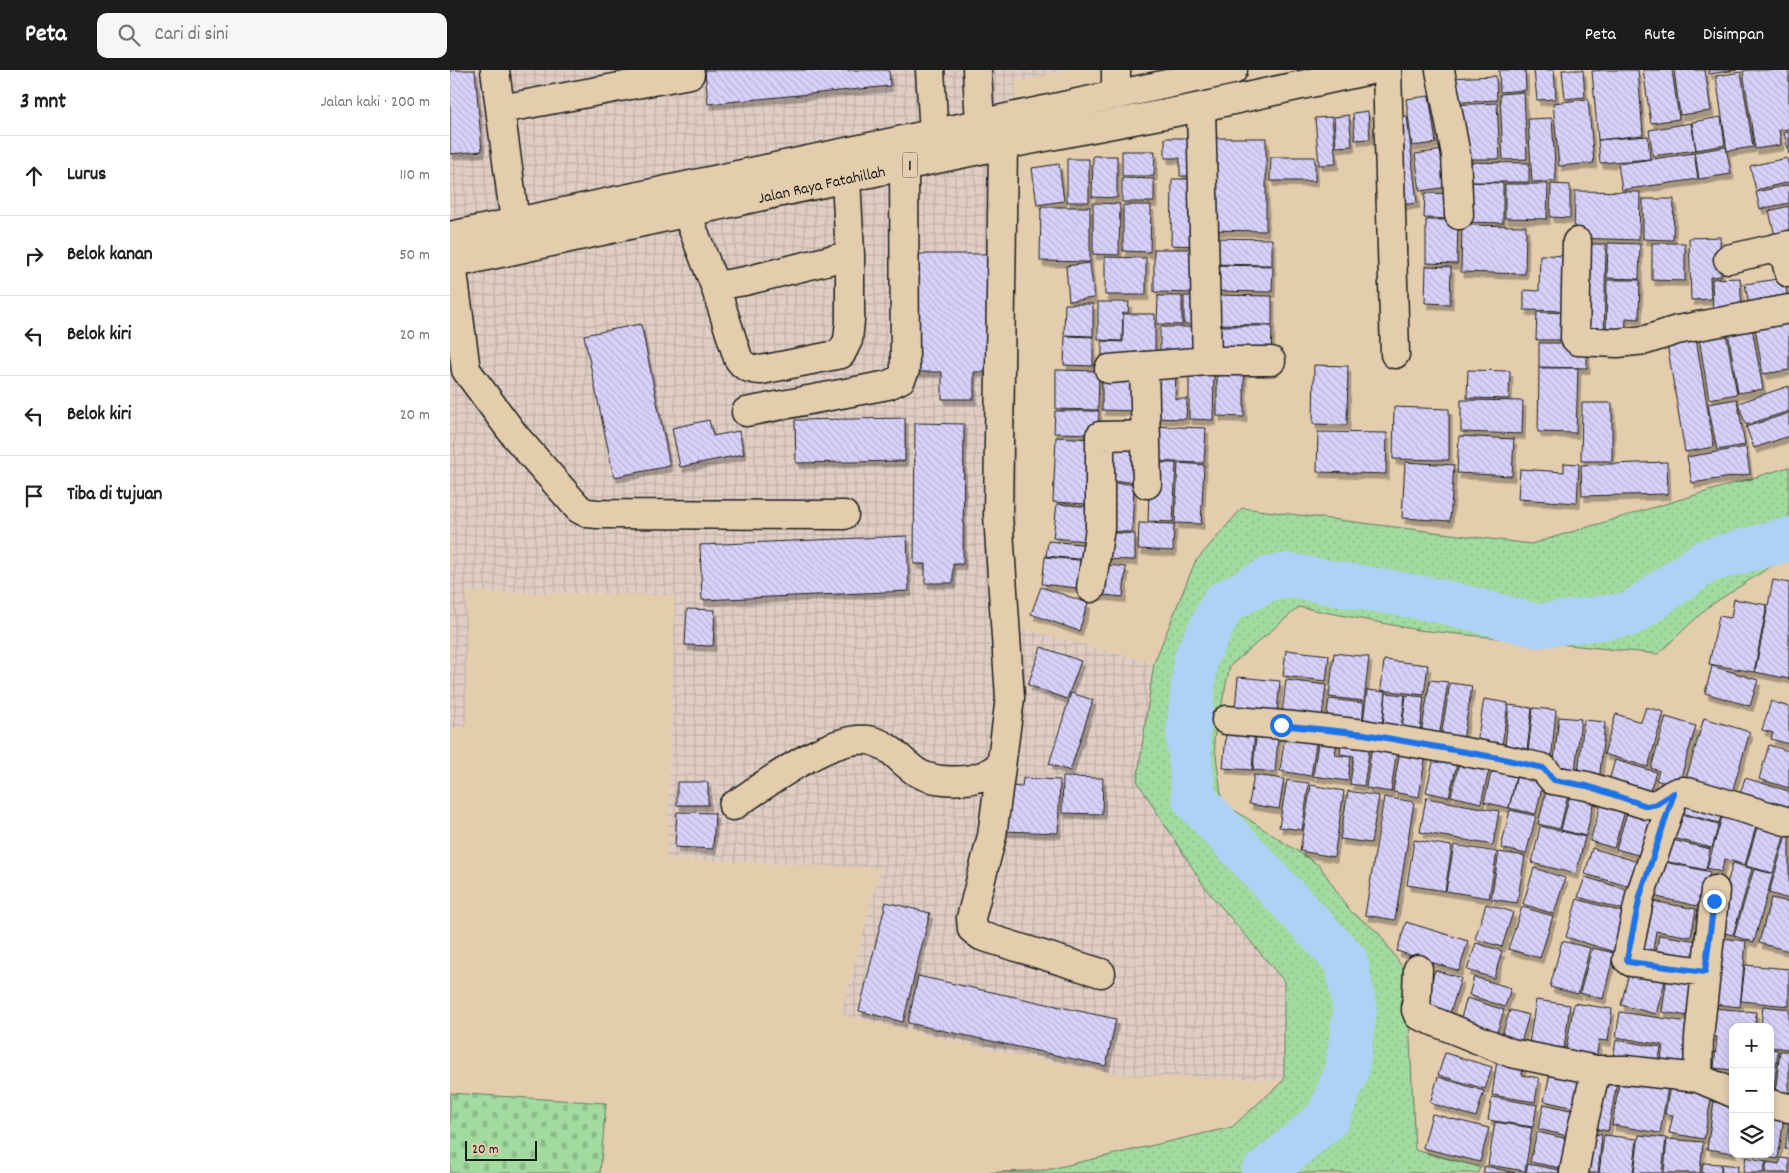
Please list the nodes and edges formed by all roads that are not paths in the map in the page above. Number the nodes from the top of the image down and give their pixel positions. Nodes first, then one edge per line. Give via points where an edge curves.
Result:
1 (495, 70) edge
2 (930, 70) edge
3 (977, 70) edge
4 (1233, 70) edge
5 (1370, 70) edge
6 (1387, 70) edge
7 (1440, 70) edge
8 (690, 74) dead end
9 (1116, 82) edge
10 (1201, 107) junction
11 (501, 109) junction
12 (957, 135) junction
13 (1003, 145) junction
14 (904, 166) junction
15 (846, 178) junction
16 (688, 214) junction
17 (1460, 216) dead end
18 (515, 222) junction
19 (450, 236) edge
20 (1577, 242) dead end
21 (1786, 246) edge
22 (850, 255) junction
23 (1728, 259) dead end
24 (451, 264) edge
25 (1789, 273) edge
26 (715, 286) junction
27 (1789, 309) edge
28 (1395, 354) dead end
29 (1207, 361) junction
30 (1271, 362) dead end
31 (1144, 366) junction
32 (1109, 369) dead end
33 (746, 412) dead end
34 (1146, 435) junction
35 (1147, 484) dead end
36 (844, 515) dead end
37 (1091, 588) dead end
38 (1226, 720) dead end
39 (1002, 765) junction
40 (1674, 793) junction
41 (734, 806) dead end
42 (1789, 822) edge
43 (1715, 890) dead end
44 (1418, 969) dead end
45 (1705, 972) junction
46 (1101, 973) dead end
47 (1596, 1070) junction
48 (1698, 1078) junction
49 (1729, 1091) edge
50 (1774, 1105) edge
51 (1789, 1108) edge
52 (1574, 1173) edge

1 - 11 main road
2 - 12 main road
3 - 12 main road
4 - 9 main road, Jalan Raya Fatahillah / 1
5 - 10 main road, Jalan Raya Fatahillah / 1
6 - 28 main road
7 - 17 main road via 1456,155
8 - 11 main road
9 - 12 main road, Jalan Raya Fatahillah / 1
10 - 13 main road, Jalan Raya Fatahillah / 1
10 - 29 main road
11 - 18 main road
12 - 13 main road, Jalan Raya Fatahillah / 1
12 - 14 main road, Jalan Raya Fatahillah / 1
12 - 18 main road, Jalan Raya Fatahillah / 1
13 - 39 main road via 998,515 1010,698
14 - 15 main road, Jalan Raya Fatahillah / 1
14 - 33 main road via 905,370 901,379 888,385
15 - 16 main road, Jalan Raya Fatahillah / 1
15 - 22 main road
16 - 24 main road, Jalan Raya Fatahillah / 1
16 - 26 main road
18 - 19 main road, Jalan Raya Fatahillah / 1
20 - 27 main road via 1576,340 1646,340 1677,330
21 - 23 main road
21 - 25 main road
22 - 26 main road
22 - 26 main road via 850,320 848,340 841,354 760,370 742,366
24 - 36 main road via 466,370 515,436 579,509 598,514
29 - 30 main road
29 - 31 main road
31 - 32 main road
31 - 34 main road
34 - 35 main road
34 - 37 main road via 1100,436 1100,528
38 - 40 main road via 1364,734 1499,758 1543,768 1554,780 1587,786 1647,806 1657,804
39 - 41 main road via 981,777 946,782 919,774 884,745 868,740 846,742 813,754
39 - 46 main road via 992,836 971,918 972,929 981,936
40 - 42 main road via 1684,791
40 - 45 main road via 1640,896 1627,959
43 - 45 main road
44 - 47 main road via 1416,1010 1421,1018 1503,1051
45 - 48 main road
47 - 48 main road
47 - 52 main road
48 - 49 main road
50 - 51 main road

